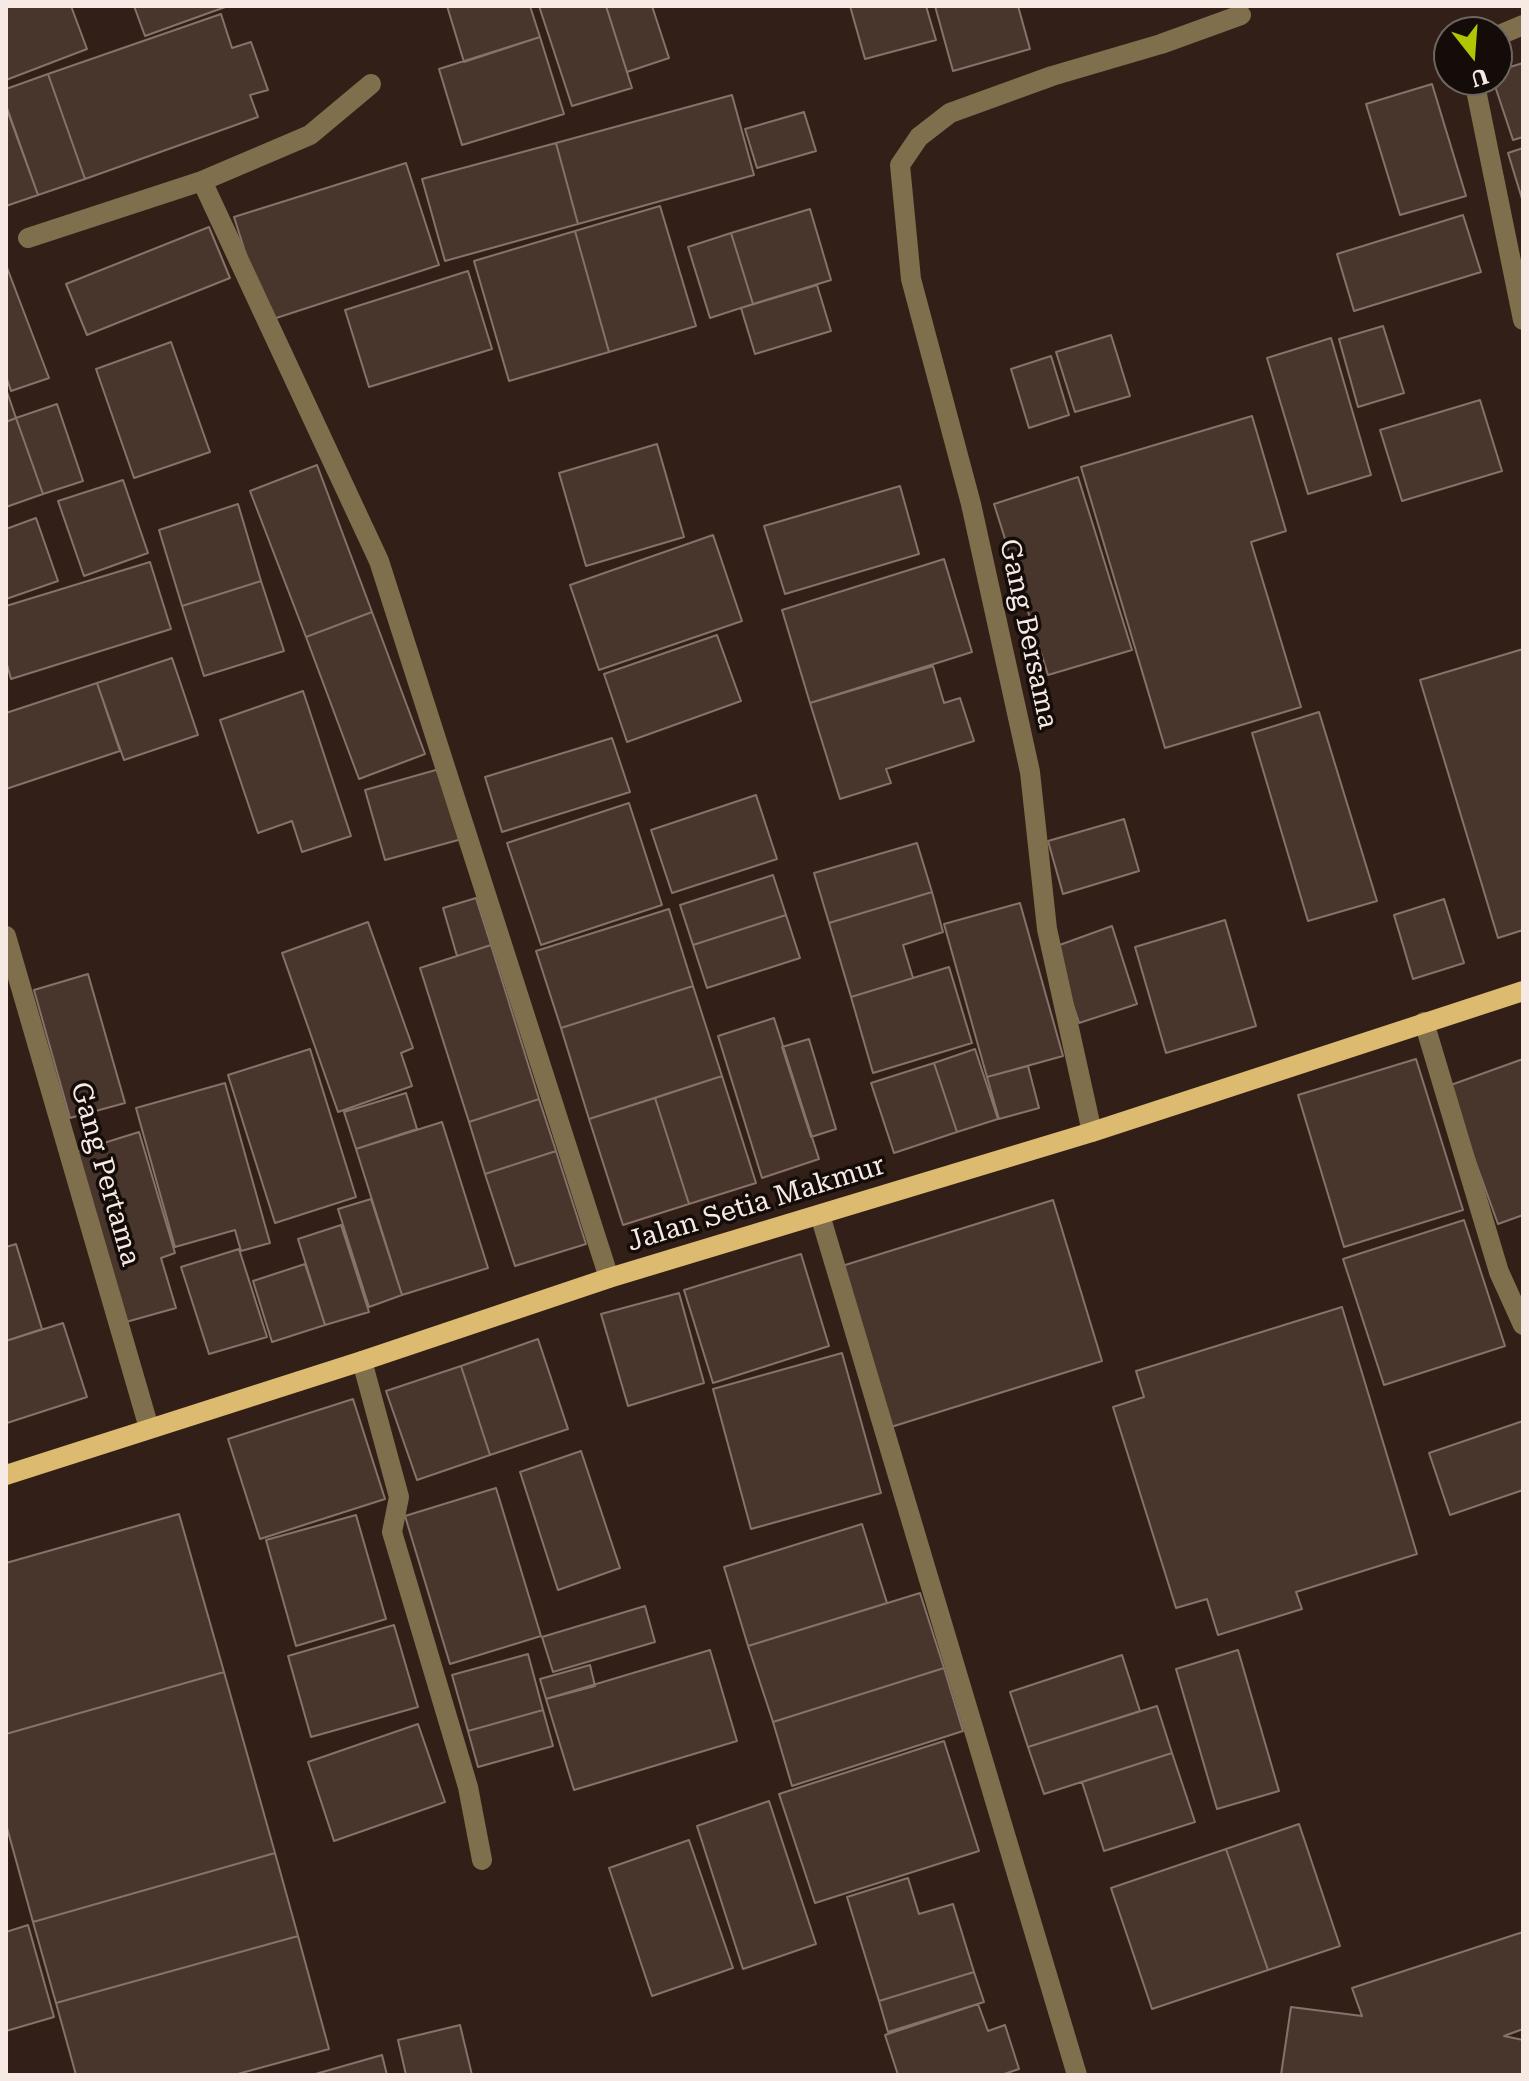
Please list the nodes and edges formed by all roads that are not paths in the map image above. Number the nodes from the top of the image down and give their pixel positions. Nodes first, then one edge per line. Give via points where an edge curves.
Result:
1 (1241, 15) dead end
2 (371, 84) dead end
3 (1477, 96) edge
4 (202, 181) junction
5 (28, 238) dead end
6 (1523, 320) edge
7 (6, 936) edge
8 (1523, 991) edge
9 (1424, 1022) junction
10 (1092, 1132) junction
11 (820, 1215) junction
12 (609, 1278) junction
13 (1523, 1325) edge
14 (362, 1361) junction
15 (149, 1428) junction
16 (6, 1475) edge
17 (482, 1860) dead end
18 (1077, 2075) edge

1 - 10 street, Gang Bersama via 950,113 919,137 900,165 911,279 971,504 1030,772 1047,929
2 - 4 street via 310,135
3 - 6 street
4 - 5 street
4 - 12 street via 379,561
7 - 15 street, Gang Pertama
8 - 9 main road, Jalan Setia Makmur
9 - 10 main road, Jalan Setia Makmur
9 - 13 street via 1499,1272
10 - 11 main road, Jalan Setia Makmur
11 - 12 main road, Jalan Setia Makmur
11 - 18 street
12 - 14 main road, Jalan Setia Makmur
14 - 15 main road, Jalan Setia Makmur
14 - 17 street via 399,1497 392,1532 468,1787
15 - 16 main road, Jalan Setia Makmur

